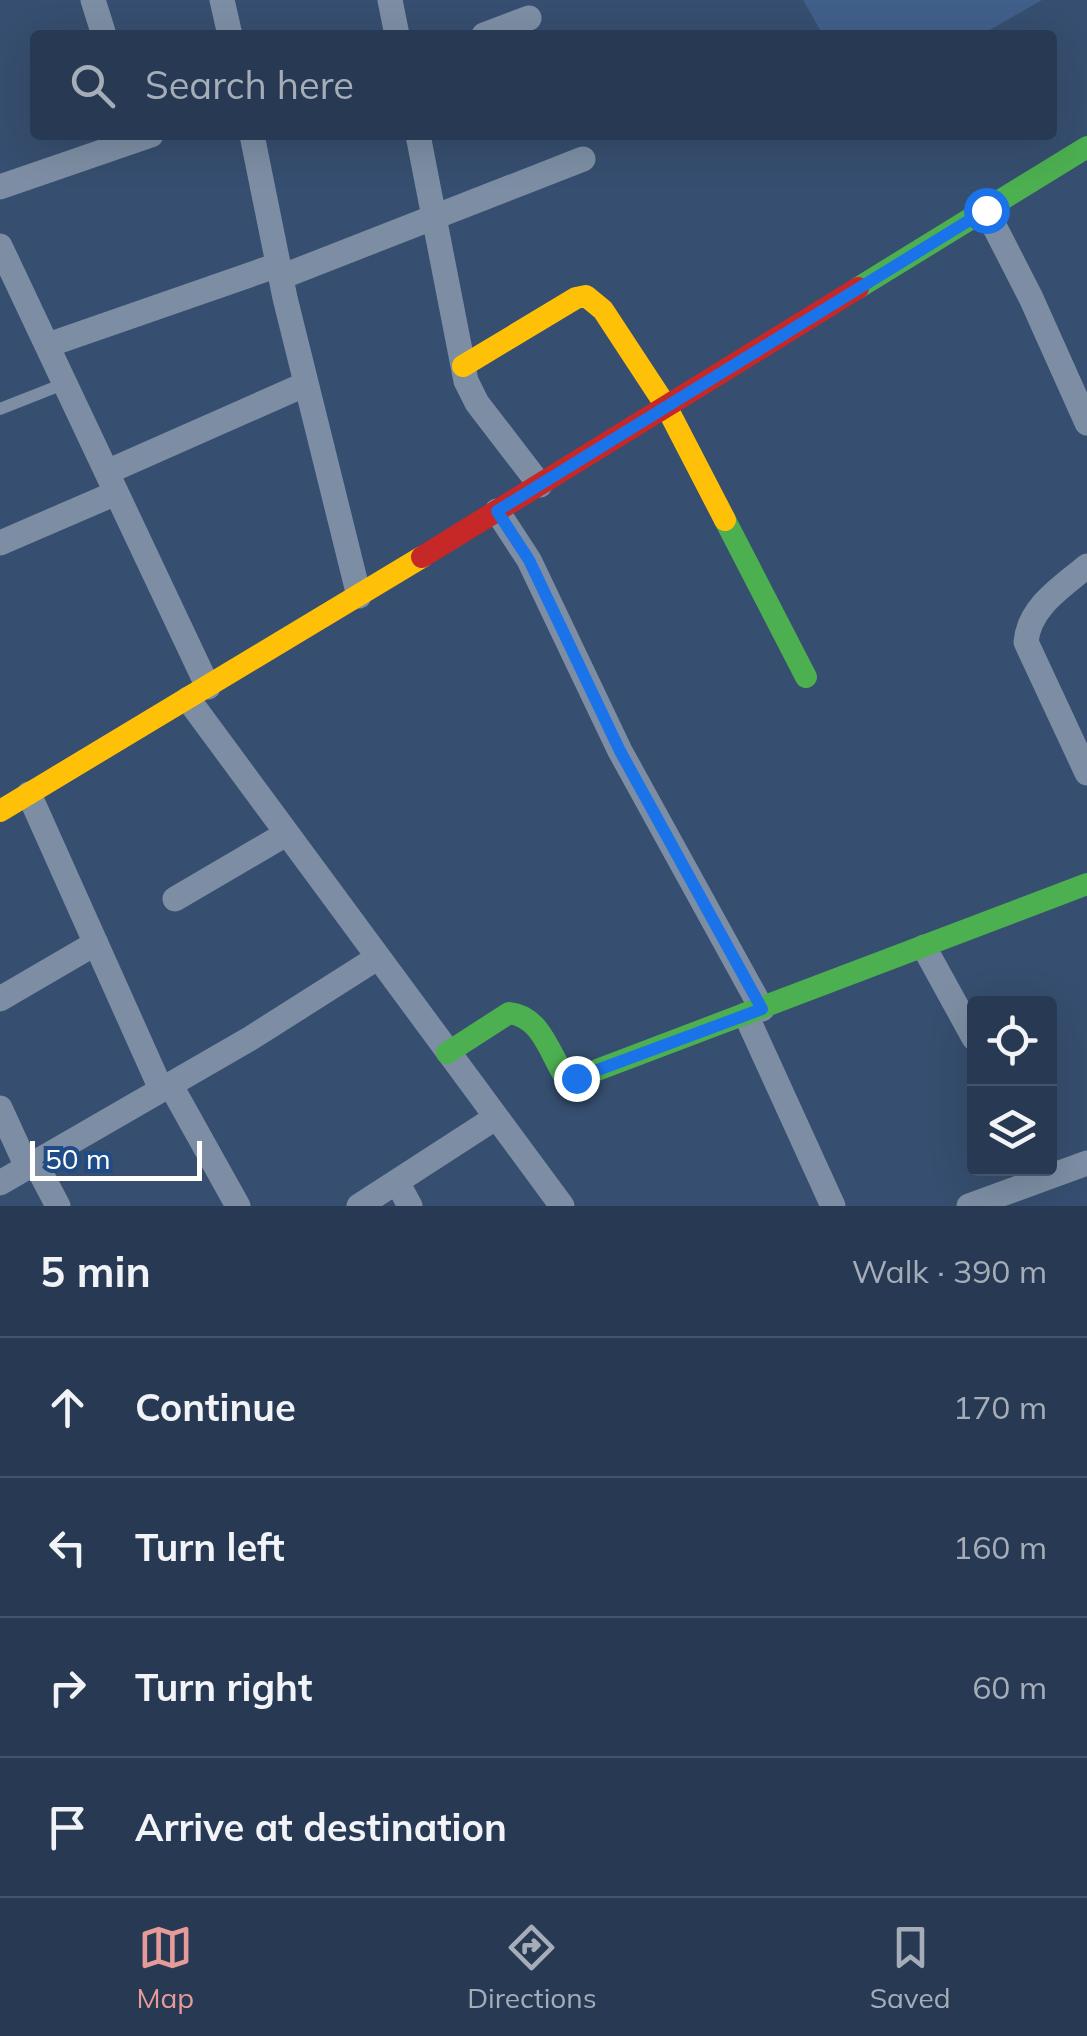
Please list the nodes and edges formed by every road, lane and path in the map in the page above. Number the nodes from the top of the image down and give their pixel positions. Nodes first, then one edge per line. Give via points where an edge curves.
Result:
1 (94, 0) edge
2 (222, 0) edge
3 (390, 0) edge
4 (529, 18) dead end
5 (103, 30) edge
6 (229, 30) edge
7 (396, 30) edge
8 (497, 30) edge
9 (132, 140) edge
10 (253, 140) edge
11 (419, 140) edge
12 (1084, 156) edge
13 (583, 159) dead end
14 (0, 187) edge
15 (986, 210) junction
16 (434, 215) junction
17 (0, 246) edge
18 (279, 271) junction
19 (48, 345) junction
20 (463, 366) junction
21 (66, 383) junction
22 (306, 384) junction
23 (666, 406) junction
24 (0, 410) edge
25 (1087, 423) edge
26 (112, 483) junction
27 (540, 485) junction
28 (497, 511) junction
29 (0, 543) edge
30 (1087, 566) edge
31 (358, 596) junction
32 (806, 678) dead end
33 (198, 693) junction
34 (1087, 773) edge
35 (29, 794) junction
36 (0, 812) edge
37 (286, 834) junction
38 (1087, 884) edge
39 (175, 899) dead end
40 (96, 943) junction
41 (924, 947) junction
42 (376, 958) junction
43 (0, 1000) edge
44 (754, 1012) junction
45 (967, 1025) edge
46 (446, 1054) junction
47 (166, 1087) junction
48 (0, 1108) edge
49 (495, 1118) junction
50 (1087, 1163) edge
51 (31, 1164) junction
52 (1057, 1170) edge
53 (1040, 1176) edge
54 (396, 1182) junction
55 (0, 1183) edge
56 (58, 1206) edge
57 (238, 1206) edge
58 (358, 1206) edge
59 (410, 1206) edge
60 (562, 1206) edge
61 (833, 1206) edge
62 (970, 1206) edge

1 - 5 street
2 - 6 street
3 - 7 street
4 - 8 street
9 - 14 street
10 - 18 street
11 - 16 street
12 - 15 street
13 - 16 street
15 - 23 street
15 - 25 street
16 - 18 street
16 - 20 street
17 - 19 street
18 - 19 street
18 - 22 street
19 - 21 street
20 - 23 street via 586,296 603,310
20 - 27 street via 477,403
21 - 24 lane
21 - 26 street
22 - 26 street
22 - 31 street
23 - 27 street
23 - 32 street
26 - 29 street
26 - 33 street
27 - 28 street
28 - 31 street
28 - 44 street via 529,560
30 - 34 street via 1038,608 1026,642
31 - 33 street
33 - 35 street
33 - 37 street
35 - 36 street
35 - 40 street
37 - 39 street
37 - 42 street
38 - 41 street
40 - 43 street
40 - 47 street
41 - 44 street
41 - 45 street
42 - 46 street
42 - 47 street
44 - 46 street via 570,1079 531,1020 516,1012
44 - 61 street
46 - 49 street
47 - 51 street
47 - 57 street
48 - 51 street
49 - 54 street
49 - 60 street
50 - 52 street
51 - 55 street
51 - 56 street
53 - 62 street
54 - 58 street
54 - 59 street

